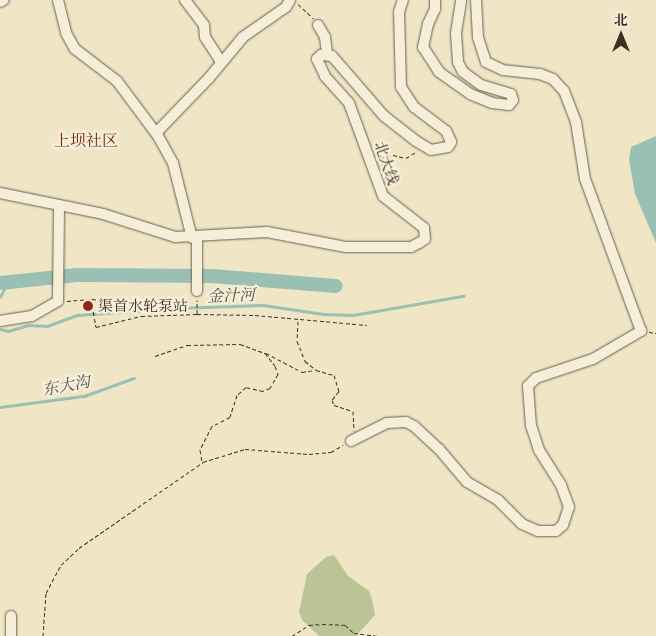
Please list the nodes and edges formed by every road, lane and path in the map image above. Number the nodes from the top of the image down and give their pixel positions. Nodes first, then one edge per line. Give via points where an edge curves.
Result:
1 (4, 0) edge
2 (58, 0) edge
3 (185, 0) edge
4 (291, 0) edge
5 (404, 0) edge
6 (435, 0) edge
7 (461, 0) edge
8 (476, 0) edge
9 (0, 2) edge
10 (318, 25) joint
11 (327, 54) junction
12 (220, 62) junction
13 (156, 132) junction
14 (426, 147) junction
15 (371, 161) junction
16 (0, 193) edge
17 (59, 205) junction
18 (195, 238) junction
19 (197, 291) dead end
20 (58, 296) junction
21 (91, 299) junction
22 (108, 301) dead end
23 (197, 304) dead end
24 (196, 314) junction
25 (298, 321) junction
26 (2, 324) edge
27 (367, 325) dead end
28 (265, 353) junction
29 (155, 356) dead end
30 (316, 370) junction
31 (351, 441) junction
32 (203, 462) junction
33 (11, 616) dead end
34 (11, 636) edge
35 (43, 636) edge
36 (292, 636) edge
37 (379, 636) edge

1 - 9 street
2 - 13 street via 66,33 75,49 117,82
3 - 12 street via 204,25 205,37
4 - 10 path
4 - 12 street via 277,14 243,37
5 - 14 street via 399,12 401,87 410,102 446,131 451,142 443,149
6 - 7 street via 436,9 428,24 423,47 439,72 470,94 492,103 509,105 513,100 511,94 482,85 460,67 456,33
8 - 31 street via 476,26 483,57 491,66 520,74 540,74 553,79 564,91 576,122 585,179 641,331 593,359 536,378 528,386 527,404 536,442 562,485 569,508 568,516 556,531 547,533 522,524 498,500 467,482 440,449 406,422 387,423
10 - 11 street via 325,37
11 - 14 street, 北大线 via 337,60 384,116
11 - 15 street, 北大线 via 317,59 318,65 344,94
12 - 13 street
13 - 18 street via 173,163
14 - 15 path via 406,158 393,154
15 - 18 street, 北大线 via 388,203 424,228 425,238 420,244 411,247 346,247 267,232
16 - 17 street, 北大线
17 - 18 street, 北大线 via 104,214 153,232
17 - 20 street
18 - 19 street
20 - 21 path
20 - 26 street via 32,316
21 - 22 path
21 - 24 path via 96,327 141,316
23 - 24 path
24 - 25 path via 255,315
25 - 27 path
25 - 30 path via 297,341 305,361
28 - 29 path via 240,344 196,345
28 - 30 path via 302,372
28 - 32 path via 275,366 276,382 262,391 246,387 237,395 230,418 212,426 200,450
30 - 31 path via 334,375 339,391 332,400 334,405 353,411
31 - 32 path via 331,452 245,449
32 - 35 path via 61,564 46,593
33 - 34 street
36 - 37 path via 310,624 346,625 354,633

